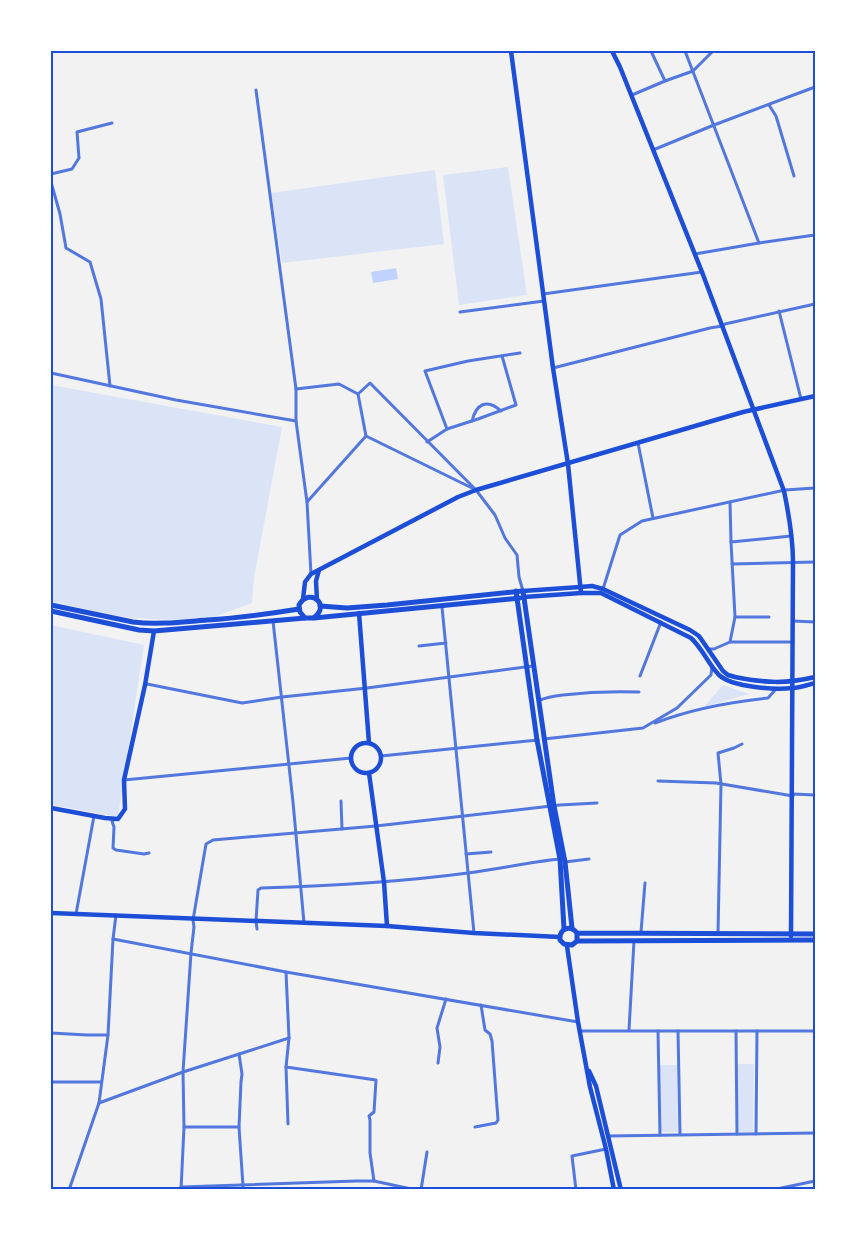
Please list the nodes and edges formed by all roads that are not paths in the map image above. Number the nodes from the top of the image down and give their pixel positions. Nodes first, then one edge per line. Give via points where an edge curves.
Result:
1 (511, 51) edge
2 (612, 51) edge
3 (651, 51) edge
4 (685, 51) edge
5 (713, 51) edge
6 (693, 71) junction
7 (665, 81) junction
8 (815, 87) edge
9 (256, 90) dead end
10 (631, 95) junction
11 (769, 105) junction
12 (112, 123) dead end
13 (714, 124) junction
14 (653, 150) junction
15 (51, 174) edge
16 (794, 176) dead end
17 (51, 182) edge
18 (815, 235) edge
19 (759, 243) junction
20 (695, 255) junction
21 (702, 272) junction
22 (543, 294) junction
23 (544, 302) junction
24 (815, 303) edge
25 (779, 311) junction
26 (460, 312) dead end
27 (722, 326) junction
28 (520, 353) dead end
29 (502, 356) junction
30 (553, 368) junction
31 (51, 373) edge
32 (110, 386) junction
33 (296, 389) junction
34 (358, 394) junction
35 (815, 396) edge
36 (801, 399) junction
37 (753, 410) junction
38 (501, 411) junction
39 (296, 421) junction
40 (472, 421) junction
41 (447, 429) junction
42 (366, 436) junction
43 (427, 442) junction
44 (638, 443) junction
45 (568, 464) junction
46 (815, 488) edge
47 (476, 490) junction
48 (784, 491) junction
49 (307, 502) junction
50 (730, 502) junction
51 (653, 519) junction
52 (793, 535) junction
53 (731, 542) junction
54 (793, 562) junction
55 (815, 562) edge
56 (732, 564) junction
57 (319, 570) junction
58 (311, 574) junction
59 (580, 590) junction
60 (602, 591) junction
61 (520, 594) junction
62 (303, 599) junction
63 (317, 600) junction
64 (51, 604) edge
65 (442, 605) junction
66 (320, 606) junction
67 (298, 609) junction
68 (51, 611) edge
69 (359, 614) junction
70 (735, 617) junction
71 (769, 617) dead end
72 (305, 618) junction
73 (313, 618) junction
74 (273, 621) junction
75 (793, 621) junction
76 (660, 622) junction
77 (815, 622) edge
78 (154, 631) junction
79 (730, 642) junction
80 (793, 642) junction
81 (446, 643) junction
82 (419, 646) dead end
83 (708, 649) junction
84 (717, 662) junction
85 (530, 667) junction
86 (712, 667) junction
87 (640, 676) dead end
88 (815, 677) edge
89 (449, 678) junction
90 (815, 683) edge
91 (145, 685) junction
92 (793, 685) junction
93 (365, 688) junction
94 (777, 688) junction
95 (639, 692) dead end
96 (282, 697) junction
97 (538, 701) junction
98 (643, 728) junction
99 (544, 739) junction
100 (537, 740) junction
101 (369, 743) junction
102 (742, 744) dead end
103 (456, 749) junction
104 (381, 756) junction
105 (351, 758) junction
106 (289, 764) junction
107 (369, 773) junction
108 (124, 780) junction
109 (658, 781) dead end
110 (721, 784) junction
111 (815, 795) edge
112 (792, 796) junction
113 (341, 801) dead end
114 (597, 802) dead end
115 (552, 806) junction
116 (51, 808) edge
117 (94, 816) junction
118 (463, 817) junction
119 (118, 819) junction
120 (376, 826) junction
121 (342, 829) junction
122 (296, 833) junction
123 (491, 852) dead end
124 (149, 853) dead end
125 (466, 854) junction
126 (589, 859) dead end
127 (563, 860) junction
128 (468, 873) junction
129 (384, 882) junction
130 (645, 883) dead end
131 (300, 887) junction
132 (51, 913) edge
133 (76, 914) junction
134 (116, 915) junction
135 (193, 920) junction
136 (256, 921) junction
137 (304, 923) junction
138 (387, 926) junction
139 (257, 929) dead end
140 (564, 929) junction
141 (575, 931) junction
142 (474, 933) junction
143 (641, 933) junction
144 (718, 933) junction
145 (815, 934) edge
146 (560, 937) junction
147 (791, 937) junction
148 (113, 939) junction
149 (815, 940) edge
150 (577, 941) junction
151 (634, 941) junction
152 (567, 946) junction
153 (191, 953) junction
154 (286, 972) junction
155 (446, 999) junction
156 (481, 1005) junction
157 (578, 1022) junction
158 (629, 1030) junction
159 (579, 1031) junction
160 (658, 1031) junction
161 (678, 1031) junction
162 (736, 1031) junction
163 (757, 1031) junction
164 (815, 1031) edge
165 (51, 1033) edge
166 (108, 1035) junction
167 (289, 1038) junction
168 (239, 1054) junction
169 (438, 1063) dead end
170 (587, 1066) junction
171 (286, 1067) junction
172 (183, 1072) junction
173 (51, 1082) edge
174 (101, 1082) junction
175 (99, 1103) junction
176 (288, 1125) dead end
177 (184, 1127) junction
178 (239, 1127) junction
179 (475, 1127) dead end
180 (815, 1133) edge
181 (680, 1134) junction
182 (737, 1134) junction
183 (756, 1134) junction
184 (660, 1135) junction
185 (608, 1136) junction
186 (606, 1149) junction
187 (428, 1152) dead end
188 (815, 1180) edge
189 (374, 1181) junction
190 (243, 1186) junction
191 (181, 1188) edge
192 (69, 1190) edge
193 (416, 1190) edge
194 (422, 1190) edge
195 (576, 1190) edge
196 (614, 1190) edge
197 (621, 1190) edge
198 (772, 1190) edge

1 - 22 main road
2 - 10 main road
3 - 7 street
4 - 6 street
5 - 6 street
6 - 7 street
6 - 13 street
7 - 10 street
8 - 11 street
9 - 33 street
10 - 14 main road
11 - 13 street
11 - 16 street
12 - 15 street via 77,132 79,158 72,169
13 - 14 street
13 - 19 street
14 - 20 main road
17 - 32 street via 66,248 90,262 101,299
18 - 19 street
19 - 20 street
20 - 21 main road
21 - 22 street
21 - 27 main road
22 - 23 main road
23 - 26 street
23 - 30 main road
24 - 25 street
25 - 27 street
25 - 36 street
27 - 30 street
27 - 37 main road
28 - 29 street
29 - 38 street via 516,405
29 - 41 street via 425,371
30 - 45 main road
31 - 32 street
32 - 39 street
33 - 34 street via 339,384
33 - 39 street
34 - 42 street
34 - 43 street via 370,383
35 - 36 main road
36 - 37 main road
37 - 44 main road
37 - 48 main road
38 - 40 street
38 - 40 street via 493,404 482,405 476,408
39 - 49 street
40 - 41 street
41 - 43 street
42 - 47 street
42 - 49 street
43 - 47 street
44 - 45 main road
44 - 51 street
45 - 47 main road
45 - 59 main road
46 - 48 street
47 - 57 main road
47 - 61 street via 517,555
48 - 50 street
48 - 52 main road
49 - 58 street
50 - 51 street
50 - 53 street
51 - 60 street via 620,535
52 - 53 street
52 - 54 main road
53 - 56 street
54 - 55 street
54 - 56 street
54 - 75 main road
56 - 70 street
57 - 58 main road
57 - 63 main road
58 - 62 main road via 305,582
59 - 60 main road
59 - 61 main road
60 - 76 main road
60 - 83 main road via 690,630
61 - 65 highway
61 - 66 highway via 348,608
61 - 85 highway
62 - 63 highway
62 - 67 highway
63 - 66 highway
64 - 67 highway via 145,623 259,616
65 - 69 highway
65 - 81 street
66 - 73 highway via 319,614
67 - 72 highway
68 - 78 highway
69 - 73 highway
69 - 93 main road
70 - 71 street
70 - 79 street
72 - 73 highway
72 - 74 highway
74 - 78 highway
74 - 96 street
75 - 77 street
75 - 80 main road
76 - 86 main road via 698,644
76 - 87 street
78 - 91 main road
79 - 80 street
79 - 83 street
80 - 92 main road
81 - 82 street
81 - 89 street
83 - 84 main road
84 - 86 street
84 - 92 main road via 728,675
85 - 89 street
85 - 97 highway
85 - 100 highway
86 - 94 main road via 729,681
86 - 98 street via 711,675 676,708
88 - 92 main road
89 - 93 street
89 - 103 street
90 - 92 main road
91 - 96 street via 242,703
91 - 108 main road
92 - 94 main road
92 - 112 main road
93 - 96 street
93 - 101 main road
94 - 98 street via 768,698 684,712
95 - 97 street via 608,691
96 - 106 street
97 - 99 highway
98 - 99 street
99 - 100 street
99 - 115 highway
100 - 103 street
100 - 115 highway
101 - 104 main road via 377,747
101 - 105 main road via 355,748
102 - 110 street via 718,753
103 - 104 street
103 - 118 street
104 - 107 main road via 379,767
105 - 106 street
105 - 107 main road via 355,768
106 - 108 street
106 - 122 street
107 - 120 main road
108 - 119 main road via 125,809
109 - 110 street
110 - 112 street
110 - 144 street
111 - 112 street
112 - 147 main road
113 - 121 street
114 - 115 street
115 - 118 street
115 - 127 highway
116 - 117 main road
117 - 119 main road
117 - 133 street
118 - 120 street
118 - 125 street
119 - 124 street via 111,821 113,848
120 - 121 street
120 - 129 main road
121 - 122 street
122 - 131 street
122 - 135 street via 213,840 206,844
123 - 125 street
125 - 128 street
126 - 127 street
127 - 128 street
127 - 140 highway
127 - 141 highway
128 - 129 street
128 - 142 street
129 - 131 street
129 - 138 main road
130 - 143 street
131 - 136 street via 258,890
131 - 137 street
132 - 133 main road
133 - 134 main road
134 - 135 main road
134 - 148 street
135 - 136 main road
135 - 153 street
136 - 137 main road
136 - 139 street
137 - 138 main road
138 - 142 main road
140 - 141 highway
140 - 146 highway
141 - 143 highway
141 - 150 highway
142 - 146 main road
143 - 144 highway
144 - 147 highway
145 - 147 highway
146 - 152 highway
147 - 149 highway
147 - 151 highway
148 - 153 street
148 - 166 street
150 - 151 highway
150 - 152 highway
151 - 158 street
152 - 157 main road
153 - 154 street
153 - 172 street
154 - 155 street
154 - 167 street
155 - 156 street
155 - 169 street via 436,1028
156 - 157 street
156 - 179 street via 485,1030 492,1041 498,1120
157 - 159 main road
158 - 159 street
158 - 160 street
159 - 170 main road
160 - 161 street
160 - 184 street
161 - 162 street
161 - 181 street
162 - 163 street
162 - 182 street
163 - 164 street
163 - 183 street
165 - 166 street
166 - 174 street
167 - 168 street
167 - 171 street
168 - 172 street
168 - 178 street
170 - 185 main road
170 - 186 main road
171 - 176 street
171 - 189 street via 376,1080 374,1112 369,1116
172 - 175 street
172 - 177 street
173 - 174 street
174 - 175 street
175 - 192 street
177 - 178 street
177 - 191 street
178 - 190 street
180 - 183 street
181 - 182 street
181 - 184 street
182 - 183 street
184 - 185 street
185 - 197 main road
186 - 195 street via 572,1156
186 - 196 main road
187 - 194 street
188 - 198 street
189 - 190 street
189 - 193 street
190 - 191 street

